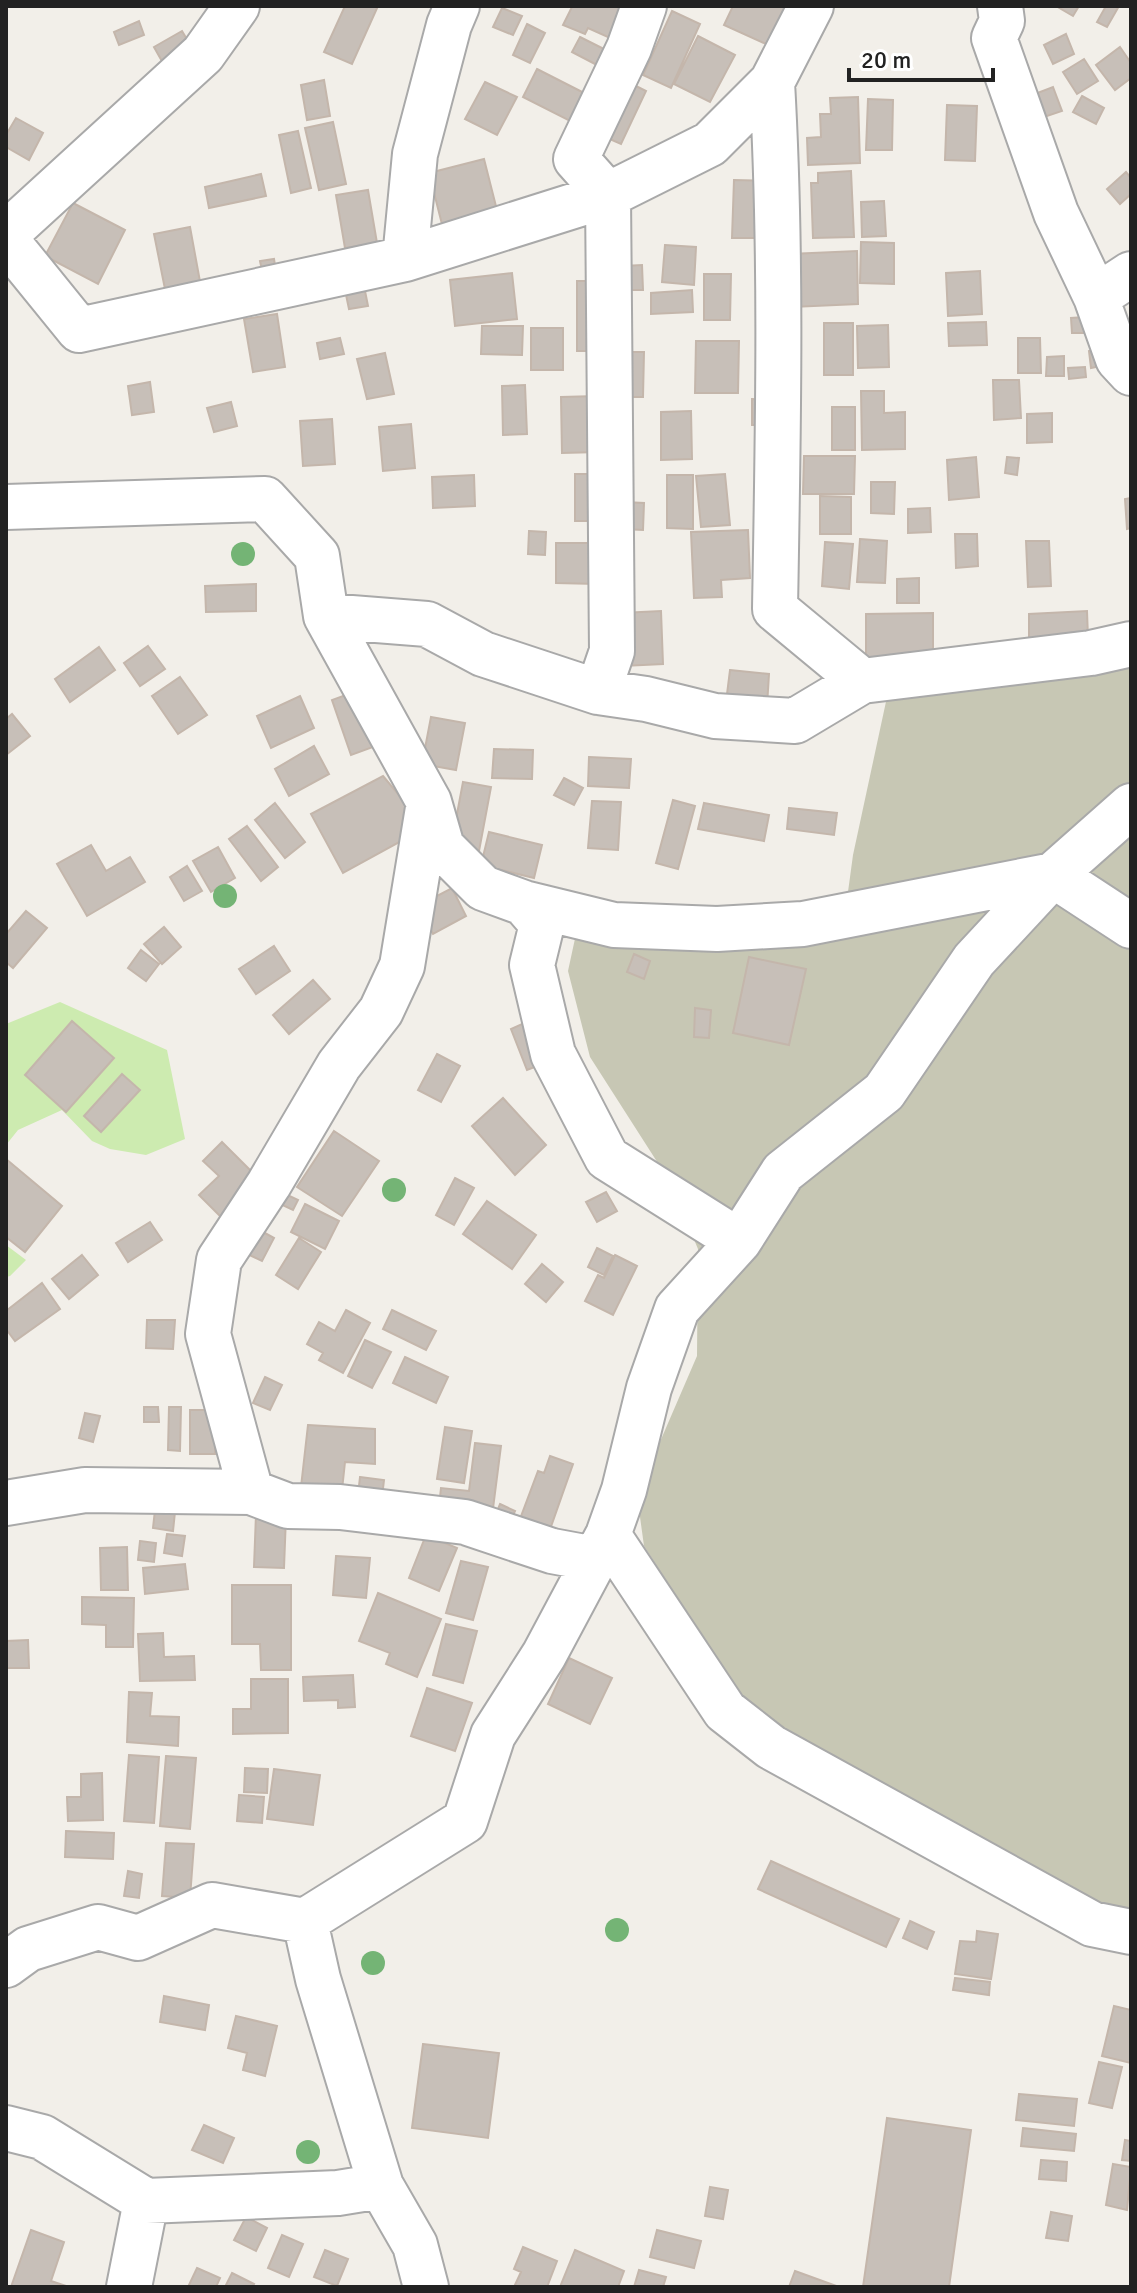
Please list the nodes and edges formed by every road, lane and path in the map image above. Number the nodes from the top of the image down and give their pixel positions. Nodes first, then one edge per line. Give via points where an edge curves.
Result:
1 (237, 6) edge
2 (457, 6) edge
3 (644, 6) edge
4 (811, 6) edge
5 (1000, 6) edge
6 (772, 82) junction
7 (608, 195) junction
8 (6, 237) edge
9 (405, 259) junction
10 (1114, 285) edge
11 (1131, 373) edge
12 (6, 507) edge
13 (326, 616) junction
14 (1131, 644) edge
15 (862, 681) junction
16 (598, 692) junction
17 (429, 802) junction
18 (1131, 806) edge
19 (1053, 875) junction
20 (524, 903) junction
21 (1131, 926) edge
22 (739, 1241) junction
23 (251, 1492) junction
24 (6, 1503) edge
25 (601, 1547) junction
26 (305, 1921) junction
27 (1131, 1932) edge
28 (6, 1965) edge
29 (6, 2128) edge
30 (381, 2186) junction
31 (146, 2201) junction
32 (129, 2287) edge
33 (426, 2287) edge

1 - 8 street via 203,54
2 - 9 street via 415,154
3 - 7 street via 576,159
4 - 6 street
5 - 10 street via 1002,21 994,38 1056,213
6 - 7 street via 710,144
6 - 15 street via 775,609
7 - 9 street
7 - 16 street via 612,651
8 - 9 street via 79,330
10 - 11 street via 1118,359
12 - 13 street via 265,499 317,556
13 - 16 street via 427,624 483,654
13 - 17 street
14 - 15 street
15 - 16 street via 795,721 715,716
17 - 20 street via 442,847 483,888
17 - 23 street via 402,966 381,1011 339,1065 219,1260 208,1334
18 - 19 street
19 - 20 street via 803,924 717,929 614,925
19 - 21 street
19 - 22 street via 974,960 884,1092 783,1172
20 - 22 street via 542,924 532,965 553,1054 607,1158
22 - 25 street via 677,1309 649,1388 624,1490
23 - 24 street via 85,1490
23 - 25 street via 288,1506 465,1522 552,1551
25 - 26 street via 544,1655 493,1735 465,1821
25 - 27 street via 725,1711 771,1747 1092,1924
26 - 28 street via 212,1905 138,1938 98,1927 28,1949
26 - 30 street
29 - 31 street via 42,2137
30 - 31 street via 338,2193
30 - 33 street via 415,2245
31 - 32 street

